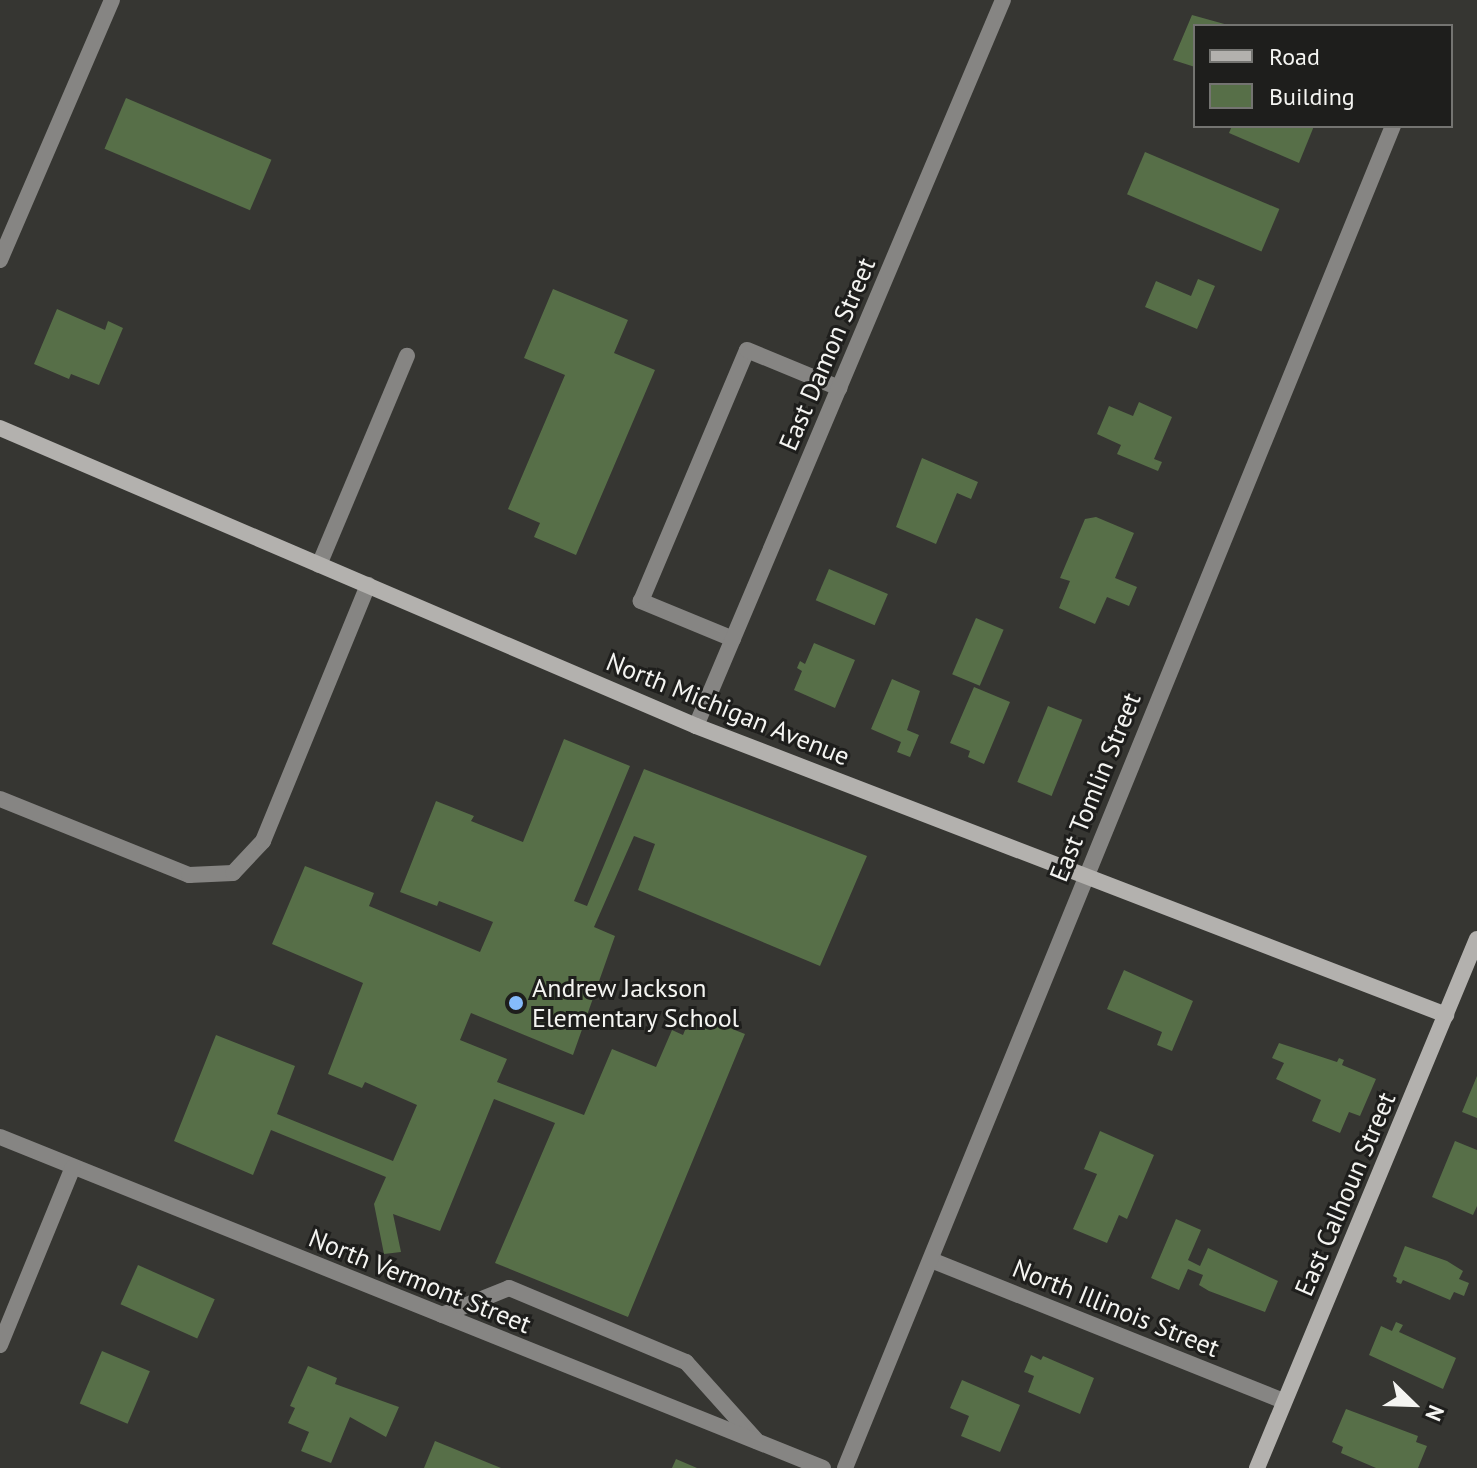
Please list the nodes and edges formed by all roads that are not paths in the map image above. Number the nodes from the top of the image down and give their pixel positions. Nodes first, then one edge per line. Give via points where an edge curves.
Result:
1 (112, 0) edge
2 (1003, 0) edge
3 (1392, 128) edge
4 (0, 260) edge
5 (407, 356) dead end
6 (839, 388) junction
7 (0, 428) edge
8 (319, 565) junction
9 (368, 585) junction
10 (733, 639) junction
11 (696, 726) junction
12 (0, 799) edge
13 (1085, 873) junction
14 (1477, 939) edge
15 (1446, 1015) junction
16 (0, 1137) edge
17 (73, 1167) junction
18 (931, 1260) junction
19 (442, 1315) junction
20 (0, 1345) edge
21 (1284, 1401) junction
22 (757, 1441) junction
23 (823, 1468) edge
24 (845, 1468) edge
25 (1257, 1468) edge

1 - 4 street
2 - 6 street, East Damon Street
3 - 13 street, East Tomlin Street
5 - 8 street
6 - 10 street, East Damon Street
6 - 10 street via 747,350 641,601
7 - 8 street, North Michigan Avenue
8 - 9 street, North Michigan Avenue
9 - 11 street, North Michigan Avenue
9 - 12 street via 263,841 233,873 189,875
10 - 11 street, East Damon Street
11 - 13 street, North Michigan Avenue
13 - 15 street, North Michigan Avenue
13 - 18 street, East Tomlin Street
14 - 15 street, East Calhoun Street
15 - 21 street, East Calhoun Street
16 - 17 street, North Vermont Street
17 - 19 street, North Vermont Street
17 - 20 street
18 - 21 street, North Illinois Street
18 - 24 street, East Tomlin Street
19 - 22 street, North Vermont Street
19 - 22 street via 509,1288 686,1362
21 - 25 street, East Calhoun Street
22 - 23 street, North Vermont Street

